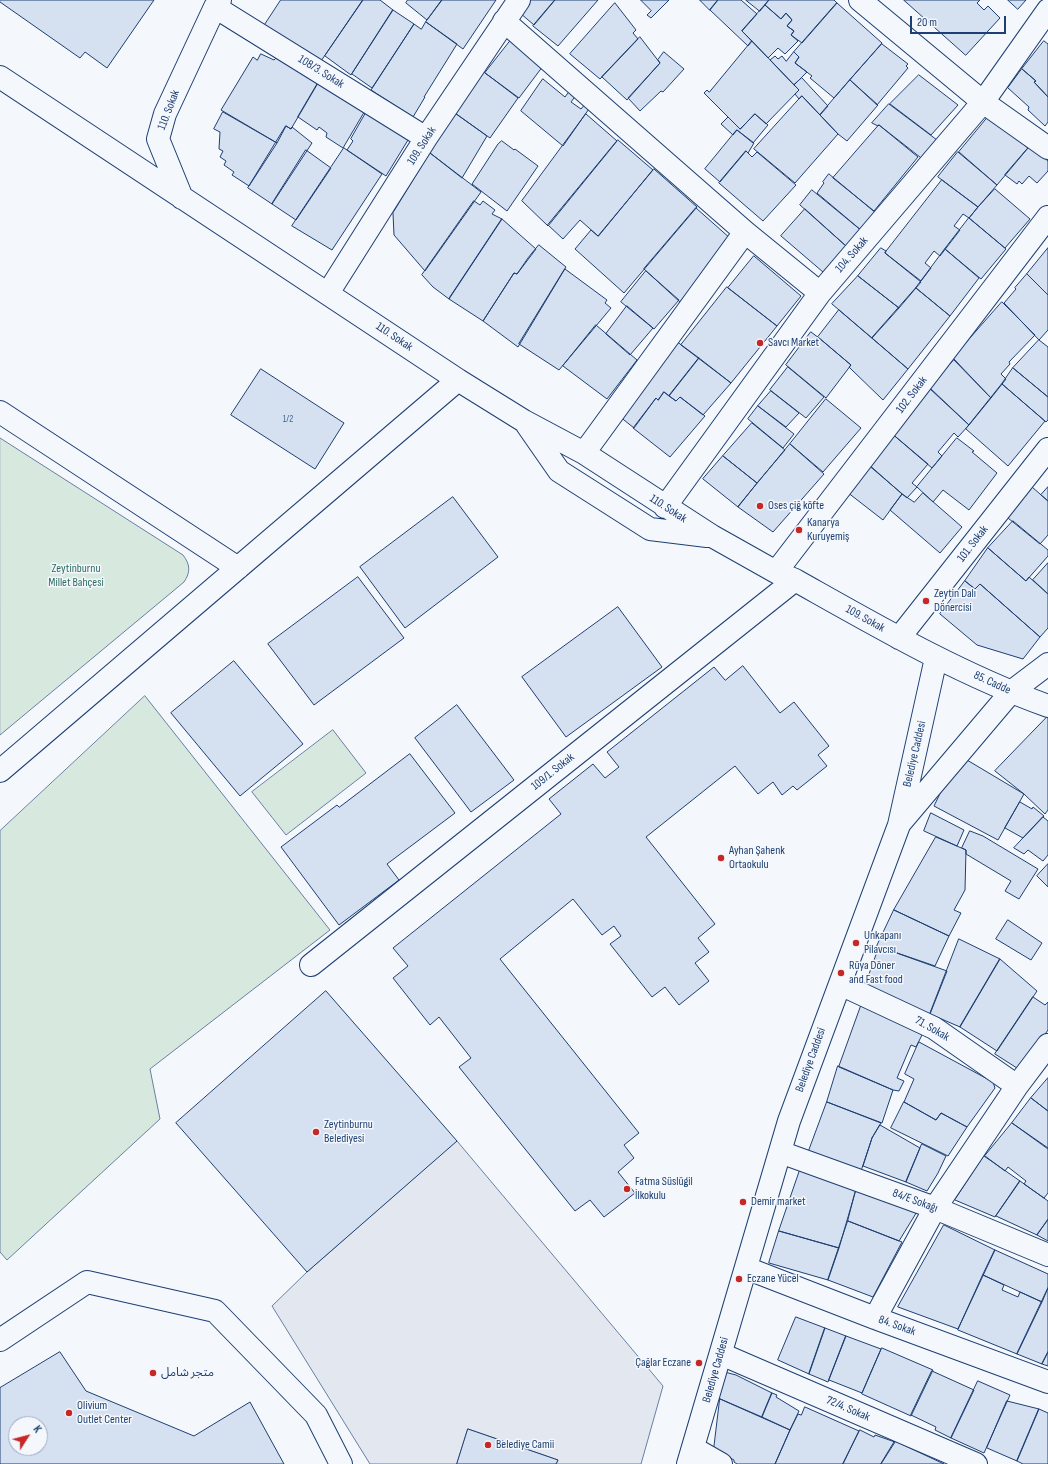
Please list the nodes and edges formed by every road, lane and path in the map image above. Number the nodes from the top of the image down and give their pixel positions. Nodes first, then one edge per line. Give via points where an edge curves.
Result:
1 (518, 0) edge
2 (860, 0) edge
3 (217, 3) edge
4 (1048, 10) edge
5 (504, 20) junction
6 (0, 77) edge
7 (983, 102) junction
8 (426, 138) junction
9 (1048, 148) edge
10 (182, 198) junction
11 (1048, 217) edge
12 (745, 232) junction
13 (328, 293) junction
14 (820, 293) junction
15 (458, 380) junction
16 (0, 412) edge
17 (524, 421) junction
18 (1048, 449) edge
19 (584, 453) junction
20 (665, 506) junction
21 (712, 536) junction
22 (238, 568) junction
23 (786, 576) junction
24 (899, 638) junction
25 (936, 658) junction
26 (1048, 664) edge
27 (1010, 692) junction
28 (1048, 706) edge
29 (0, 771) edge
30 (899, 825) junction
31 (311, 965) dead end
32 (840, 984) junction
33 (1048, 1045) edge
34 (1017, 1086) junction
35 (780, 1152) junction
36 (935, 1208) junction
37 (1048, 1255) edge
38 (746, 1268) junction
39 (874, 1318) junction
40 (0, 1340) edge
41 (721, 1354) junction
42 (1048, 1382) edge
43 (690, 1456) edge
44 (341, 1464) edge
45 (721, 1464) edge
46 (976, 1464) edge

1 - 5 street, 109. Sokak
2 - 7 street
3 - 8 street, 108/3. Sokak
3 - 10 street, 110. Sokak via 164,114 158,139
4 - 7 street, 104. Sokak
5 - 8 street, 109. Sokak
5 - 12 street
6 - 10 street
7 - 9 street
7 - 14 street, 104. Sokak
8 - 13 street, 109. Sokak
10 - 13 street, 110. Sokak
11 - 23 street, 102. Sokak
12 - 14 street
12 - 19 street
13 - 15 street, 110. Sokak
14 - 20 street, 104. Sokak
15 - 17 street, 110. Sokak
15 - 22 street
16 - 22 street
17 - 19 street, 110. Sokak
17 - 21 street via 559,471 650,529
18 - 24 street, 101. Sokak
19 - 20 street, 110. Sokak
20 - 21 street, 110. Sokak
21 - 23 street, 110. Sokak
22 - 29 street
23 - 24 street, 109. Sokak
23 - 31 street, 109/1. Sokak
24 - 25 street, 109. Sokak
25 - 27 street, 85. Cadde
25 - 30 street, Belediye Caddesi
26 - 27 street
27 - 28 street, 85. Cadde
27 - 30 street
30 - 32 street, Belediye Caddesi
32 - 34 street, 71. Sokak via 934,1028
32 - 35 street, Belediye Caddesi
33 - 34 street
34 - 36 street
35 - 36 street, 84/E Sokağı
35 - 38 street, Belediye Caddesi
36 - 37 street, 84/E Sokağı
36 - 39 street
38 - 39 street, 84. Sokak
38 - 41 street, Belediye Caddesi
39 - 42 street, 84. Sokak
40 - 44 street via 87,1282 215,1311 316,1415
41 - 43 street, Belediye Caddesi
41 - 46 street, 72/4. Sokak
43 - 45 street

